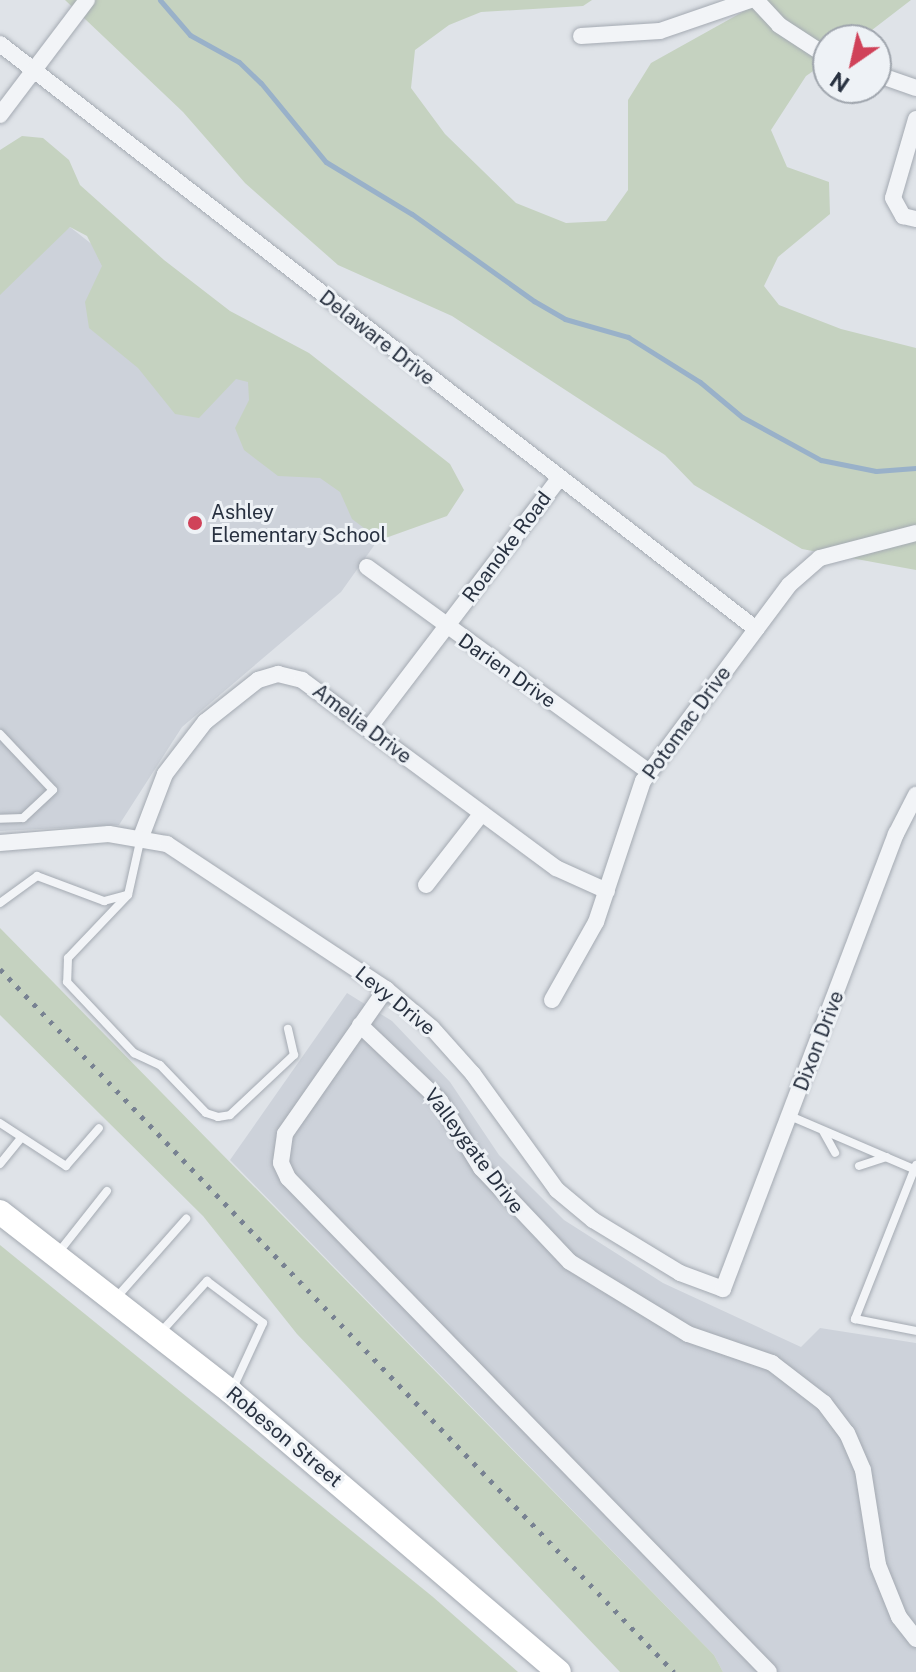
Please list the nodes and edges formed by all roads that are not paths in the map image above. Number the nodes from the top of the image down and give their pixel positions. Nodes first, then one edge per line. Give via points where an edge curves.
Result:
1 (87, 0) edge
2 (753, 0) edge
3 (581, 36) dead end
4 (0, 44) edge
5 (812, 47) edge
6 (36, 71) junction
7 (892, 80) edge
8 (916, 88) edge
9 (0, 115) edge
10 (916, 119) edge
11 (916, 219) edge
12 (558, 480) junction
13 (916, 533) edge
14 (367, 567) dead end
15 (446, 628) junction
16 (756, 629) junction
17 (369, 728) junction
18 (0, 734) edge
19 (649, 772) junction
20 (915, 802) edge
21 (482, 813) junction
22 (2, 819) edge
23 (141, 837) junction
24 (1, 843) edge
25 (426, 885) dead end
26 (607, 891) junction
27 (128, 895) junction
28 (0, 903) edge
29 (386, 989) junction
30 (552, 1000) dead end
31 (360, 1025) junction
32 (288, 1029) dead end
33 (790, 1116) junction
34 (0, 1123) edge
35 (99, 1128) dead end
36 (822, 1130) junction
37 (20, 1139) junction
38 (835, 1153) dead end
39 (887, 1157) junction
40 (0, 1164) edge
41 (859, 1166) dead end
42 (915, 1168) edge
43 (107, 1191) dead end
44 (0, 1212) edge
45 (186, 1219) dead end
46 (55, 1257) junction
47 (723, 1289) joint
48 (113, 1302) junction
49 (916, 1331) edge
50 (156, 1337) junction
51 (231, 1392) junction
52 (916, 1639) edge
53 (559, 1672) edge
54 (769, 1672) edge

1 - 6 street
2 - 3 street via 660,31
2 - 5 street
4 - 6 street, Delaware Drive
6 - 9 street
6 - 12 street, Delaware Drive
7 - 8 street
10 - 11 street via 893,198 903,216
12 - 15 street, Roanoke Road
12 - 16 street, Delaware Drive
13 - 16 street, Potomac Drive via 820,558 789,585
14 - 15 street, Darien Drive
15 - 17 street, Roanoke Road
15 - 19 street, Darien Drive
16 - 19 street, Potomac Drive
17 - 21 street, Amelia Drive
17 - 23 street, Amelia Drive via 302,680 278,674 258,680 205,722 165,774
18 - 22 lane via 53,790 23,818
19 - 26 street, Potomac Drive via 630,812
20 - 33 street, Dixon Drive via 896,834
21 - 25 street
21 - 26 street, Amelia Drive via 556,868
22 - 24 lane
23 - 24 street, Levy Drive via 94,834
23 - 27 lane, Amelia Drive
23 - 29 street, Levy Drive via 167,844
26 - 30 street, Potomac Drive via 596,922
27 - 28 lane via 104,901 37,876
27 - 32 lane via 68,958 67,982 134,1053 160,1065 206,1113 230,1115 294,1055
29 - 31 street
29 - 47 street, Levy Drive via 432,1028 473,1074 557,1190 626,1245
31 - 52 street, Valleygate Drive via 399,1056 440,1101 481,1168 570,1262 688,1334 772,1363 824,1403 847,1433 863,1470 878,1565 899,1617
31 - 54 street via 285,1134 281,1163 288,1178
33 - 36 lane
33 - 47 street, Dixon Drive
34 - 37 lane
35 - 37 lane via 66,1166 37,1143
36 - 38 lane
36 - 39 lane
37 - 40 lane
39 - 41 lane
39 - 42 lane
42 - 49 lane via 855,1319
43 - 46 lane
44 - 46 main road, Robeson Street
45 - 48 lane
46 - 48 main road, Robeson Street
48 - 50 main road, Robeson Street
50 - 51 main road, Robeson Street
50 - 51 lane via 207,1281 263,1323
51 - 53 main road, Robeson Street

